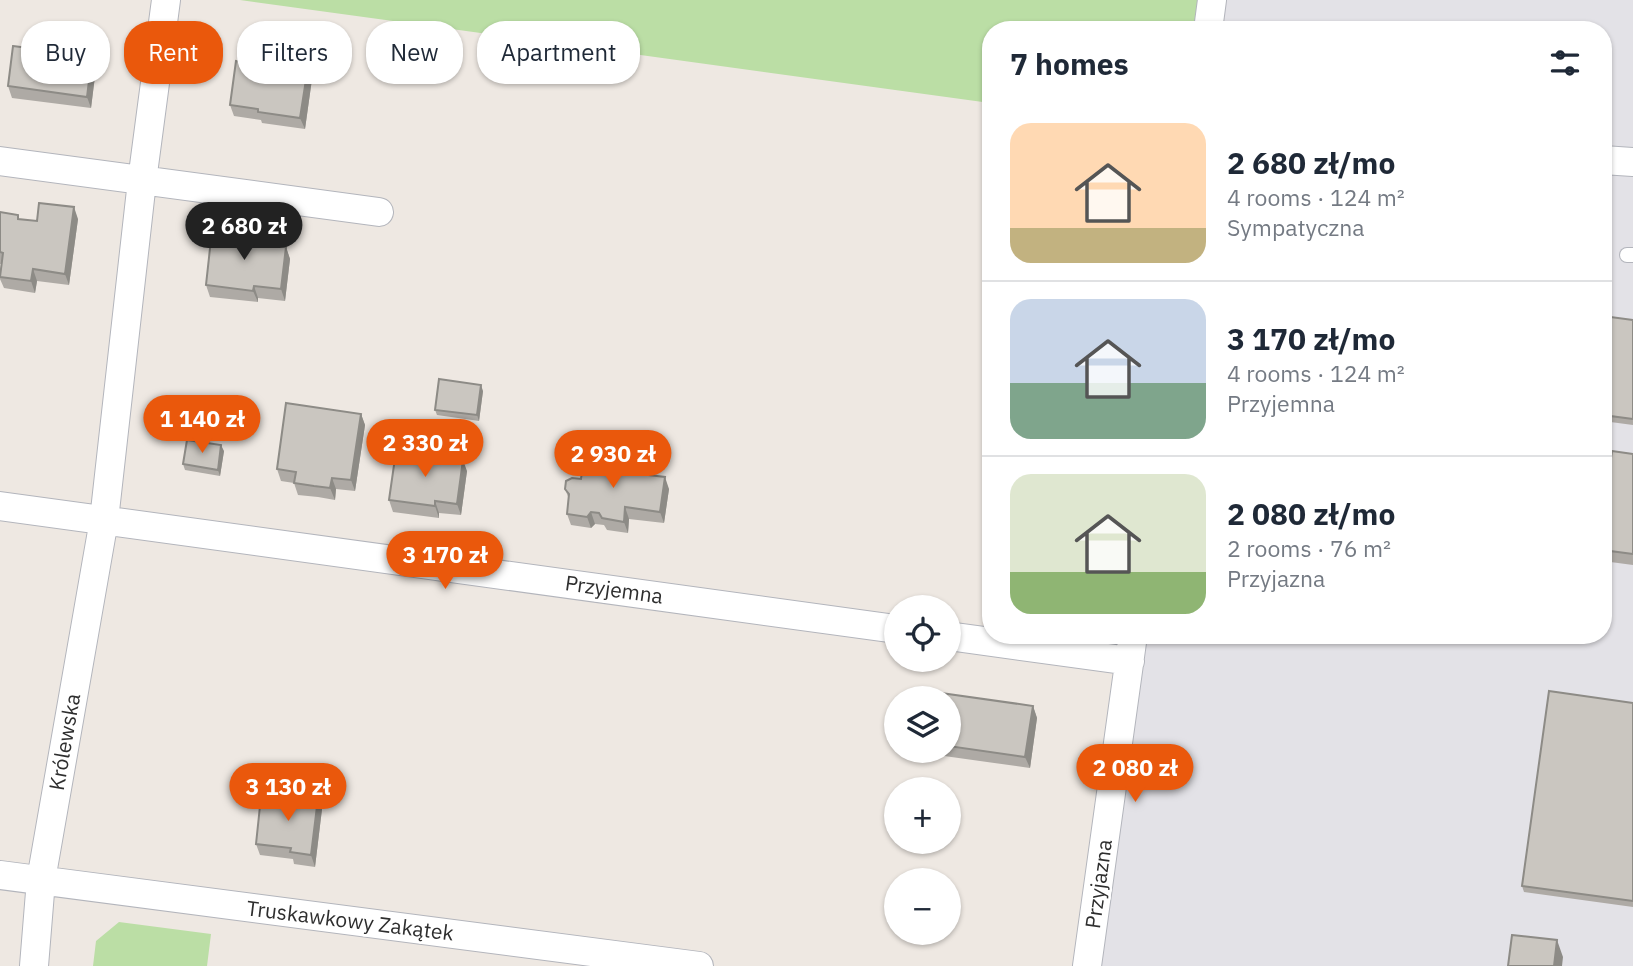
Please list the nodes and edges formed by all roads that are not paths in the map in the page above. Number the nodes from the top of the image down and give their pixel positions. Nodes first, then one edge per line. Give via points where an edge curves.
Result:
1 (166, 0) edge
2 (1212, 0) edge
3 (1209, 21) edge
4 (0, 161) edge
5 (1612, 161) edge
6 (1633, 162) edge
7 (142, 181) junction
8 (379, 212) dead end
9 (0, 506) edge
10 (104, 520) junction
11 (884, 627) edge
12 (961, 637) edge
13 (982, 638) edge
14 (1071, 644) edge
15 (1132, 648) edge
16 (0, 875) edge
17 (41, 880) junction
18 (34, 966) edge
19 (699, 966) edge
20 (1087, 966) edge

1 - 7 street, Królewska
2 - 3 street
4 - 7 street
5 - 6 street
7 - 8 street
7 - 10 street, Królewska
9 - 10 street, Przyjemna
10 - 11 street, Przyjemna
10 - 17 street, Królewska
12 - 13 street
14 - 15 street
15 - 20 street, Przyjazna
16 - 17 street, Truskawkowy Zakątek
17 - 18 street, Królewska
17 - 19 street, Truskawkowy Zakątek

